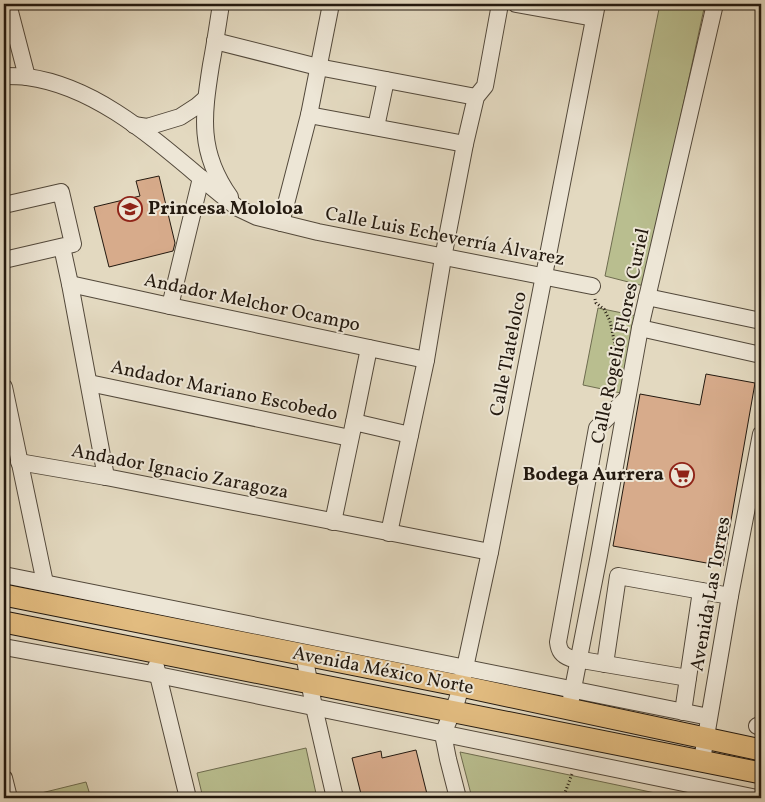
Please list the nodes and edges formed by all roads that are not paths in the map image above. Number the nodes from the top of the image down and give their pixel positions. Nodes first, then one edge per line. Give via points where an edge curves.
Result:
1 (221, 4) edge
2 (331, 4) edge
3 (500, 4) edge
4 (516, 4) edge
5 (715, 4) edge
6 (12, 5) edge
7 (595, 11) edge
8 (215, 41) junction
9 (318, 67) junction
10 (4, 76) edge
11 (27, 77) junction
12 (386, 80) junction
13 (476, 97) junction
14 (205, 99) junction
15 (309, 115) junction
16 (134, 125) junction
17 (376, 127) junction
18 (465, 144) junction
19 (201, 178) junction
20 (4, 205) edge
21 (238, 208) junction
22 (281, 223) junction
23 (62, 247) junction
24 (443, 258) junction
25 (4, 260) edge
26 (544, 277) junction
27 (70, 284) junction
28 (592, 286) road end
29 (647, 297) junction
30 (170, 306) junction
31 (761, 321) edge
32 (640, 328) junction
33 (369, 348) junction
34 (761, 355) edge
35 (426, 360) junction
36 (89, 383) junction
37 (4, 388) edge
38 (627, 398) junction
39 (352, 430) junction
40 (410, 435) junction
41 (761, 441) edge
42 (19, 462) junction
43 (106, 477) junction
44 (333, 522) junction
45 (389, 533) junction
46 (490, 552) junction
47 (599, 555) junction
48 (4, 575) edge
49 (618, 576) junction
50 (45, 583) junction
51 (701, 591) junction
52 (4, 595) edge
53 (730, 596) junction
54 (50, 604) junction
55 (4, 622) edge
56 (48, 630) junction
57 (4, 647) edge
58 (153, 651) junction
59 (304, 655) junction
60 (578, 660) junction
61 (605, 664) junction
62 (158, 675) junction
63 (463, 677) junction
64 (688, 678) junction
65 (308, 683) junction
66 (571, 698) junction
67 (314, 707) junction
68 (452, 711) junction
69 (683, 712) junction
70 (709, 717) junction
71 (443, 734) junction
72 (706, 738) junction
73 (761, 750) edge
74 (702, 760) junction
75 (761, 773) edge
76 (4, 778) edge
77 (9, 798) edge
78 (188, 798) edge
79 (335, 798) edge
80 (458, 798) edge
81 (757, 798) edge

1 - 8 street
2 - 9 street
3 - 13 street via 485,86
4 - 7 street
5 - 29 street, Calle Rogelio Flores Curiel
6 - 11 street
7 - 26 street, Calle Tlatelolco
8 - 9 street
8 - 14 street
9 - 12 street
9 - 15 street
10 - 11 street, Calle Luis Echeverría Álvarez
11 - 16 street, Calle Luis Echeverría Álvarez via 89,96
12 - 13 street
12 - 17 street
13 - 18 street
14 - 16 street via 180,118 147,127
14 - 21 street via 208,153 223,187
15 - 17 street
15 - 22 street
16 - 19 street, Calle Luis Echeverría Álvarez
17 - 18 street
18 - 24 street
19 - 21 street, Calle Luis Echeverría Álvarez
19 - 30 street
20 - 23 street via 61,192 73,244
21 - 22 street, Calle Luis Echeverría Álvarez
22 - 24 street, Calle Luis Echeverría Álvarez
23 - 25 street
23 - 27 street
24 - 26 street, Calle Luis Echeverría Álvarez
24 - 35 street
26 - 28 street, Calle Luis Echeverría Álvarez
26 - 46 street, Calle Tlatelolco
27 - 30 street, Andador Melchor Ocampo
27 - 36 street
29 - 31 street
29 - 32 street, Calle Rogelio Flores Curiel
30 - 33 street, Andador Melchor Ocampo
32 - 34 street
32 - 38 street, Calle Rogelio Flores Curiel
33 - 35 street, Andador Melchor Ocampo
33 - 39 street
35 - 40 street
36 - 39 street, Andador Mariano Escobedo
36 - 43 street
37 - 42 street
38 - 47 street, Calle Rogelio Flores Curiel
38 - 60 street via 597,428 558,642 564,656
39 - 40 street, Andador Mariano Escobedo
39 - 44 street
40 - 45 street
41 - 53 street, Avenida Las Torres
42 - 43 street, Andador Ignacio Zaragoza
42 - 50 street
43 - 44 street, Andador Ignacio Zaragoza
44 - 45 street, Andador Ignacio Zaragoza
45 - 46 street, Andador Ignacio Zaragoza
46 - 63 street, Calle Tlatelolco
47 - 49 street
47 - 60 street, Calle Rogelio Flores Curiel
48 - 50 street, Avenida México Norte
49 - 51 street
49 - 61 street
50 - 63 street, Avenida México Norte
51 - 53 street
51 - 64 street
52 - 54 main road, Avenida México Norte
53 - 70 street, Avenida Las Torres
54 - 56 main road
54 - 59 main road, Avenida México Norte
55 - 56 main road, Avenida México Norte
56 - 58 main road, Avenida México Norte
57 - 62 street
58 - 62 street
58 - 65 main road, Avenida México Norte
59 - 63 main road, Avenida México Norte
59 - 65 street
60 - 61 street
60 - 66 street, Calle Rogelio Flores Curiel
61 - 64 street
62 - 67 street
62 - 78 street
63 - 66 main road, Avenida México Norte
63 - 68 street, Calle Tlatelolco
64 - 69 street
65 - 67 street
65 - 68 main road, Avenida México Norte
66 - 69 street, Avenida México Norte
66 - 72 main road, Avenida México Norte
67 - 71 street
67 - 79 street
68 - 71 street, Calle Tlatelolco
68 - 74 main road, Avenida México Norte
69 - 70 street, Avenida México Norte
70 - 72 street, Avenida Las Torres
71 - 80 street
71 - 81 street
72 - 73 main road, Avenida México Norte
72 - 74 street, Avenida Las Torres
74 - 75 main road, Avenida México Norte
76 - 77 street

